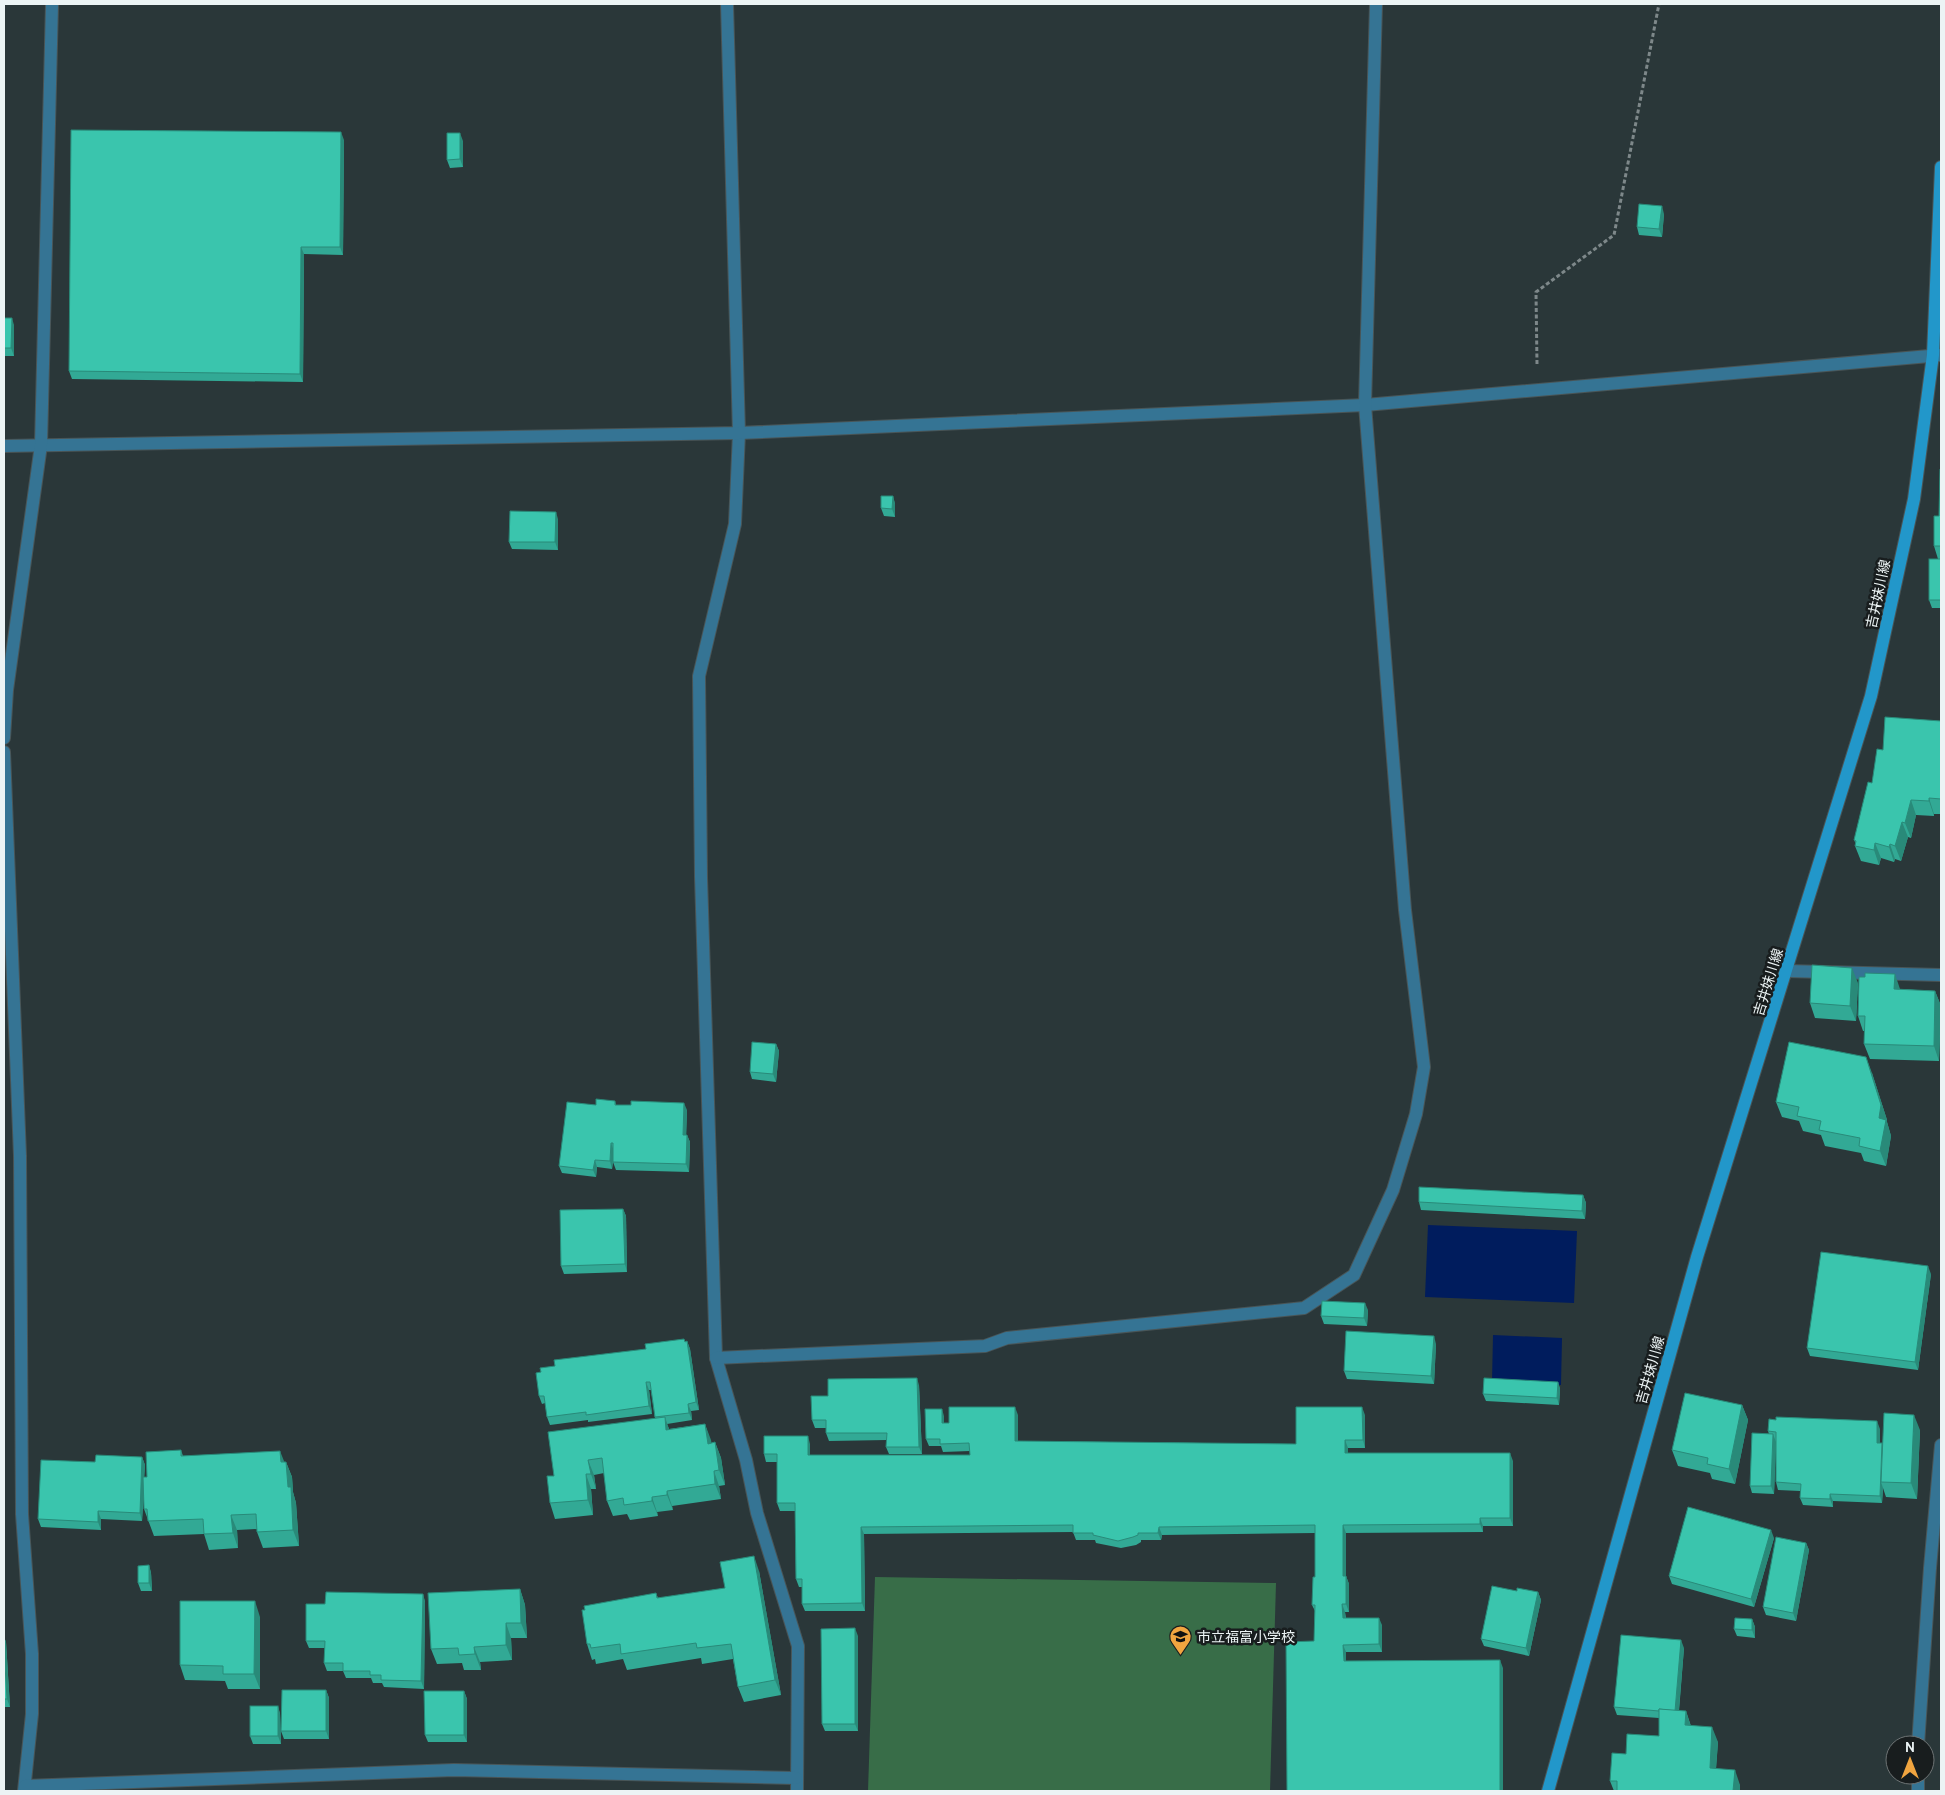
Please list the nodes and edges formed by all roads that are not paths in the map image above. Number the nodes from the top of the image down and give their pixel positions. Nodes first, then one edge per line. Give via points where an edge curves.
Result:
1 (52, 4) edge
2 (728, 4) edge
3 (1376, 4) edge
4 (1941, 167) edge
5 (1937, 355) edge
6 (1365, 405) junction
7 (739, 433) junction
8 (41, 445) junction
9 (4, 446) edge
10 (4, 738) edge
11 (4, 752) edge
12 (1787, 971) junction
13 (1941, 975) edge
14 (716, 1358) junction
15 (1941, 1446) edge
16 (1919, 1735) edge
17 (796, 1778) junction
18 (24, 1788) edge
19 (797, 1791) edge
20 (1548, 1791) edge

1 - 8 street
2 - 7 street
3 - 6 street
4 - 5 main road, 吉井妹川線
5 - 6 street
5 - 12 main road, 吉井妹川線 via 1914,499 1871,696
6 - 7 street
6 - 14 street via 1405,910 1424,1067 1416,1114 1393,1190 1354,1275 1304,1308 1007,1338 985,1346
7 - 8 street
7 - 14 street via 735,524 699,676 701,877
8 - 9 street
8 - 10 street via 7,690
11 - 18 street via 20,1156 22,1514 32,1654 32,1714
12 - 13 street
12 - 20 main road, 吉井妹川線 via 1697,1257
14 - 17 street via 746,1460 757,1513 798,1646
15 - 16 street
17 - 18 street via 454,1770
17 - 19 street

